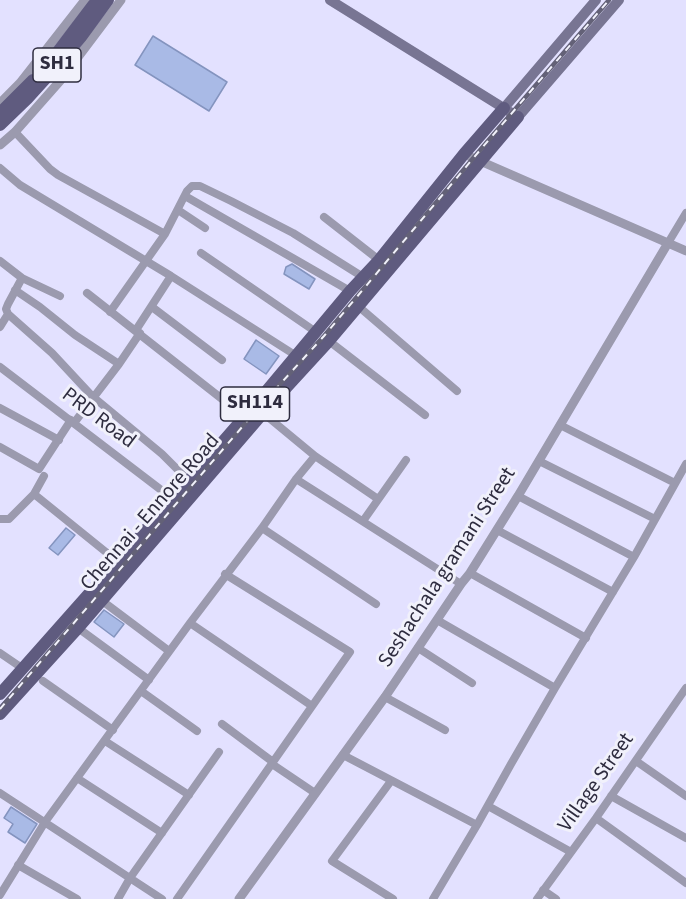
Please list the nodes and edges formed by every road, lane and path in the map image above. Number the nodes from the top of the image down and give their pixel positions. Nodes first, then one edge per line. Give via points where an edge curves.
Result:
1 (85, 0) edge
2 (97, 0) edge
3 (108, 0) edge
4 (121, 0) edge
5 (330, 0) edge
6 (596, 0) edge
7 (619, 0) edge
8 (0, 103) edge
9 (504, 108) junction
10 (0, 113) edge
11 (518, 117) junction
12 (0, 126) edge
13 (15, 132) junction
14 (0, 145) edge
15 (464, 154) junction
16 (479, 162) junction
17 (0, 168) edge
18 (185, 196) junction
19 (178, 210) junction
20 (686, 213) edge
21 (324, 217) dead end
22 (205, 228) dead end
23 (165, 234) junction
24 (668, 243) junction
25 (686, 251) edge
26 (201, 253) dead end
27 (379, 260) junction
28 (0, 261) edge
29 (145, 262) junction
30 (171, 276) junction
31 (22, 278) junction
32 (363, 278) junction
33 (15, 290) junction
34 (350, 291) junction
35 (87, 292) dead end
36 (60, 296) dead end
37 (358, 306) junction
38 (152, 307) junction
39 (110, 312) junction
40 (8, 314) junction
41 (0, 327) edge
42 (138, 332) junction
43 (316, 332) junction
44 (329, 342) junction
45 (295, 356) junction
46 (222, 360) dead end
47 (119, 364) junction
48 (0, 367) edge
49 (457, 391) dead end
50 (93, 397) junction
51 (0, 408) edge
52 (262, 413) junction
53 (425, 415) dead end
54 (245, 417) junction
55 (72, 421) junction
56 (560, 425) junction
57 (58, 440) junction
58 (0, 447) edge
59 (315, 456) junction
60 (406, 460) dead end
61 (539, 461) junction
62 (686, 464) edge
63 (44, 476) dead end
64 (296, 479) junction
65 (189, 481) junction
66 (675, 483) junction
67 (34, 494) junction
68 (518, 496) junction
69 (174, 500) junction
70 (378, 500) junction
71 (0, 519) edge
72 (656, 519) junction
73 (363, 521) junction
74 (262, 528) junction
75 (497, 530) junction
76 (634, 557) junction
77 (117, 561) junction
78 (470, 573) junction
79 (225, 574) junction
80 (460, 584) junction
81 (613, 592) junction
82 (100, 600) junction
83 (376, 604) dead end
84 (437, 620) junction
85 (190, 623) junction
86 (78, 628) junction
87 (586, 638) junction
88 (418, 648) junction
89 (170, 651) junction
90 (0, 653) edge
91 (22, 668) junction
92 (149, 680) junction
93 (43, 681) dead end
94 (472, 683) dead end
95 (555, 688) junction
96 (685, 690) edge
97 (141, 691) junction
98 (0, 694) edge
99 (385, 697) junction
100 (312, 705) junction
101 (0, 714) edge
102 (222, 724) dead end
103 (113, 730) junction
104 (445, 730) dead end
105 (197, 731) dead end
106 (105, 741) junction
107 (219, 752) dead end
108 (343, 755) junction
109 (636, 760) junction
110 (272, 763) junction
111 (77, 778) junction
112 (391, 781) junction
113 (0, 793) edge
114 (315, 793) junction
115 (189, 795) junction
116 (611, 796) junction
117 (686, 796) edge
118 (488, 806) junction
119 (596, 818) junction
120 (45, 822) junction
121 (477, 825) junction
122 (162, 833) junction
123 (686, 838) edge
124 (571, 852) junction
125 (18, 865) junction
126 (130, 878) junction
127 (686, 883) edge
128 (543, 890) junction
129 (0, 894) edge
130 (77, 899) edge
131 (117, 899) edge
132 (162, 899) edge
133 (177, 899) edge
134 (239, 899) edge
135 (393, 899) edge
136 (433, 899) edge
137 (537, 899) edge
138 (556, 899) edge

1 - 8 street
2 - 10 main road, SH1 via 48,66
3 - 12 main road, SH1 via 56,67
4 - 13 street via 67,73
5 - 9 main road
6 - 9 main road
7 - 11 main road
9 - 11 main road
9 - 15 main road, Chennai - Ennore Road / SH114
11 - 16 main road, Chennai - Ennore Road / SH114
13 - 14 street
13 - 23 street via 58,175
15 - 16 street
15 - 27 main road, Chennai - Ennore Road / SH114
16 - 24 street
16 - 37 main road, Chennai - Ennore Road / SH114
17 - 29 street via 20,185
18 - 19 street
18 - 32 street via 192,186 200,186 293,232
18 - 34 street
19 - 22 street
19 - 23 street
20 - 24 street
21 - 27 street
23 - 29 street
24 - 25 street
24 - 56 street, Seshachala gramani Street
26 - 43 street
27 - 32 main road, Chennai - Ennore Road / SH114
28 - 31 street
29 - 30 street
29 - 39 street
30 - 38 street
30 - 45 street
31 - 33 street
31 - 36 street
32 - 34 main road, Chennai - Ennore Road / SH114
33 - 40 street via 6,309
33 - 47 street
34 - 43 main road, Chennai - Ennore Road / SH114
35 - 39 street
37 - 44 main road, Chennai - Ennore Road / SH114
37 - 49 street
38 - 42 street
38 - 46 street
39 - 42 street
40 - 41 street
40 - 50 street
42 - 47 street
42 - 54 street
43 - 45 main road, Chennai - Ennore Road / SH114
44 - 52 main road, Chennai - Ennore Road / SH114
44 - 53 street
45 - 54 main road, Chennai - Ennore Road / SH114
47 - 50 street
48 - 55 street, PRD Road
50 - 55 street
50 - 65 street
51 - 57 street
52 - 59 street
52 - 82 main road, Chennai - Ennore Road / SH114
54 - 65 main road, Chennai - Ennore Road / SH114
55 - 57 street
55 - 69 street, PRD Road
56 - 61 street, Seshachala gramani Street
56 - 66 street
57 - 58 street via 39,470
59 - 64 street
59 - 70 street
60 - 70 street
61 - 68 street, Seshachala gramani Street
61 - 72 street
62 - 66 street
63 - 67 street
64 - 73 street
64 - 74 street
65 - 69 main road, Chennai - Ennore Road / SH114
66 - 72 street
67 - 71 street via 9,519
67 - 77 street
68 - 75 street, Seshachala gramani Street
68 - 76 street
69 - 77 main road, Chennai - Ennore Road / SH114
70 - 73 street
72 - 76 street
73 - 80 street
74 - 79 street
74 - 83 street
75 - 78 street, Seshachala gramani Street
75 - 81 street
76 - 81 street
77 - 91 main road, Chennai - Ennore Road / SH114
78 - 80 street, Seshachala gramani Street
78 - 87 street
79 - 85 street
79 - 100 street via 350,652
80 - 84 street, Seshachala gramani Street
81 - 87 street
82 - 86 main road, Chennai - Ennore Road / SH114
82 - 89 street
84 - 88 street, Seshachala gramani Street
84 - 95 street
85 - 89 street
85 - 100 street
86 - 92 street
86 - 101 main road, Chennai - Ennore Road / SH114
87 - 95 street
88 - 94 street
88 - 99 street, Seshachala gramani Street
89 - 92 street
90 - 91 street
91 - 98 main road, Chennai - Ennore Road / SH114
92 - 97 street
93 - 103 street
95 - 118 street
96 - 109 street, Village Street
97 - 103 street
97 - 105 street
99 - 104 street
99 - 108 street, Seshachala gramani Street
100 - 110 street
102 - 110 street
103 - 106 street
106 - 111 street
106 - 115 street
107 - 115 street
108 - 112 street
108 - 114 street, Seshachala gramani Street
109 - 116 street, Village Street
109 - 117 street
110 - 114 street
110 - 133 street
111 - 120 street
111 - 122 street
112 - 121 street
112 - 135 street via 332,861
113 - 120 street
114 - 134 street, Seshachala gramani Street
115 - 122 street
116 - 119 street, Village Street
116 - 123 street
118 - 121 street
118 - 124 street
119 - 124 street, Village Street
119 - 127 street
120 - 125 street
120 - 126 street
121 - 136 street
122 - 126 street
124 - 128 street, Village Street
125 - 129 street
125 - 130 street
126 - 131 street
126 - 132 street
128 - 137 street, Village Street
128 - 138 street

